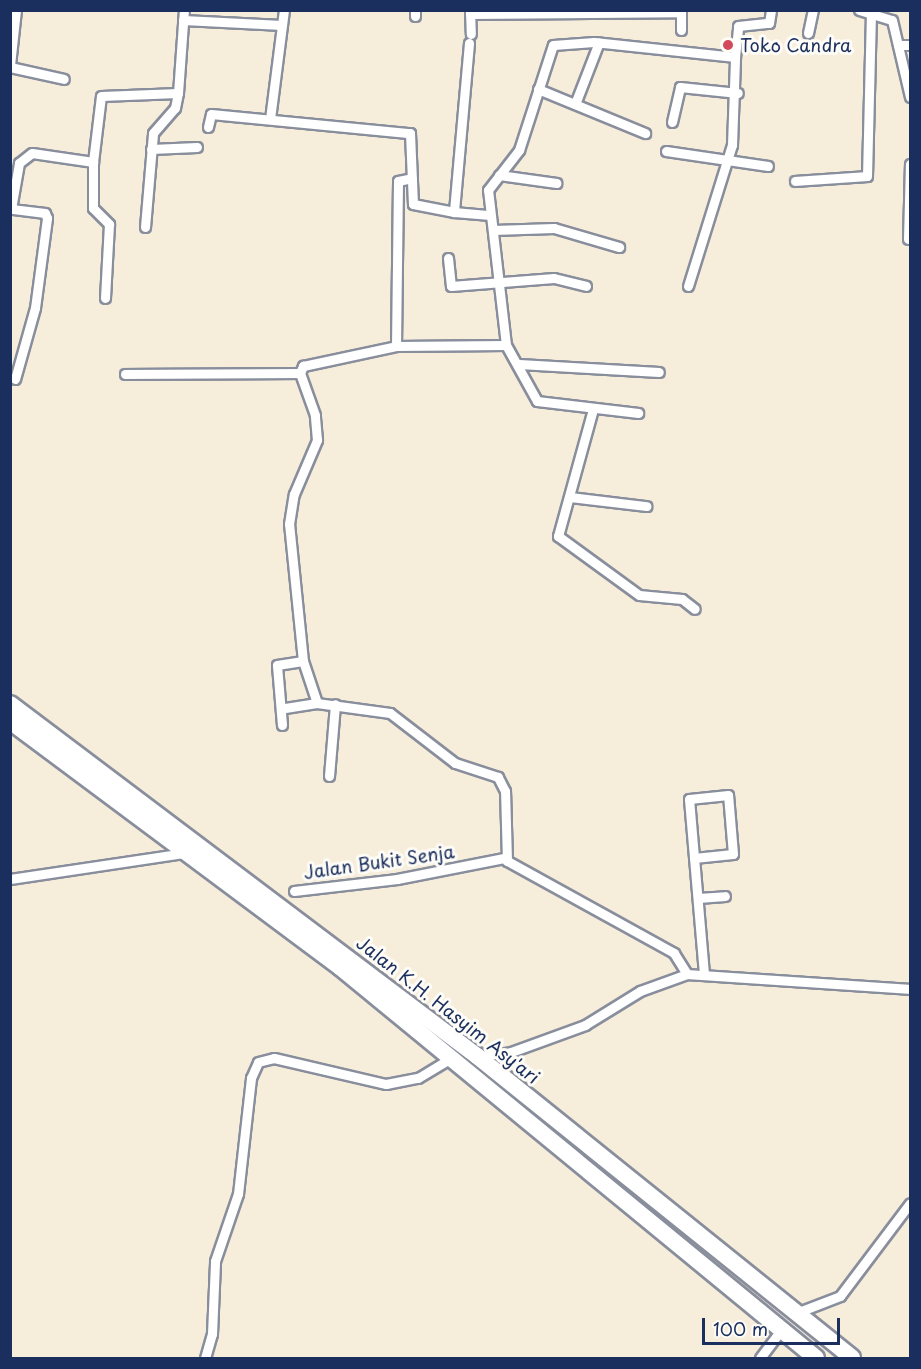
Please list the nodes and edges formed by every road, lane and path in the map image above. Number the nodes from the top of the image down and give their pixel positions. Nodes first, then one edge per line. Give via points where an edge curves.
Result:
1 (16, 10) edge
2 (284, 10) edge
3 (771, 10) edge
4 (813, 10) edge
5 (859, 10) edge
6 (681, 11) edge
7 (470, 12) edge
8 (871, 13) junction
9 (183, 15) edge
10 (282, 25) junction
11 (681, 30) dead end
12 (808, 33) dead end
13 (599, 42) junction
14 (898, 45) junction
15 (910, 45) edge
16 (735, 57) junction
17 (10, 66) edge
18 (64, 79) dead end
19 (538, 88) junction
20 (178, 93) junction
21 (738, 93) junction
22 (910, 97) edge
23 (575, 104) junction
24 (270, 119) junction
25 (672, 122) dead end
26 (208, 127) dead end
27 (645, 133) dead end
28 (197, 147) dead end
29 (151, 149) junction
30 (666, 151) dead end
31 (93, 162) junction
32 (726, 162) junction
33 (910, 164) edge
34 (768, 166) dead end
35 (499, 175) junction
36 (412, 178) junction
37 (795, 181) dead end
38 (556, 183) dead end
39 (454, 212) junction
40 (490, 215) junction
41 (145, 227) dead end
42 (493, 230) junction
43 (908, 239) dead end
44 (619, 246) dead end
45 (448, 258) dead end
46 (497, 281) junction
47 (586, 286) dead end
48 (688, 286) dead end
49 (105, 298) dead end
50 (506, 345) junction
51 (396, 346) junction
52 (519, 364) junction
53 (658, 372) dead end
54 (300, 373) junction
55 (125, 374) dead end
56 (15, 379) dead end
57 (593, 409) junction
58 (638, 413) dead end
59 (570, 497) junction
60 (646, 506) dead end
61 (695, 609) dead end
62 (303, 661) junction
63 (317, 703) junction
64 (10, 704) edge
65 (335, 704) junction
66 (285, 708) junction
67 (10, 721) edge
68 (282, 725) dead end
69 (329, 776) dead end
70 (190, 852) junction
71 (504, 858) junction
72 (694, 858) junction
73 (10, 879) edge
74 (294, 891) dead end
75 (725, 896) dead end
76 (698, 898) junction
77 (687, 974) junction
78 (704, 974) junction
79 (910, 989) edge
80 (477, 1056) junction
81 (450, 1059) junction
82 (592, 1148) junction
83 (910, 1203) edge
84 (657, 1228) junction
85 (692, 1229) junction
86 (796, 1313) junction
87 (766, 1318) junction
88 (781, 1330) junction
89 (205, 1359) edge
90 (759, 1359) edge
91 (816, 1359) edge
92 (852, 1359) edge

1 - 17 street
2 - 10 street
3 - 16 street via 769,23 738,26
4 - 12 street
5 - 8 street
6 - 7 street
6 - 11 street
7 - 39 street
8 - 14 street via 892,20
8 - 37 street via 867,176
9 - 10 street
9 - 20 street
10 - 24 street
13 - 16 street
13 - 19 street via 553,45
13 - 23 street
14 - 15 street
14 - 22 street
16 - 21 street
17 - 18 street
19 - 23 street
19 - 35 street via 519,150
20 - 29 street via 175,108 156,124
20 - 31 street via 101,96
21 - 25 street via 680,87
21 - 32 street
23 - 27 street
24 - 26 street via 210,114
24 - 36 street via 411,133
28 - 29 street
29 - 41 street
30 - 32 street
31 - 49 street via 93,208 109,224
31 - 56 street via 32,153 19,163 11,209 45,213 47,218 35,308
32 - 34 street
32 - 48 street
33 - 43 street
35 - 38 street
35 - 40 street via 488,187
36 - 39 street via 416,207
36 - 51 street via 398,181
39 - 40 street
40 - 42 street
42 - 44 street via 554,228
42 - 46 street
45 - 46 street via 450,285
46 - 47 street via 554,278
46 - 50 street
50 - 51 street
50 - 52 street
51 - 54 street via 303,366
52 - 53 street
52 - 57 street via 537,401
54 - 55 street
54 - 62 street via 317,430 289,513
57 - 58 street
57 - 59 street
59 - 60 street
59 - 61 street via 558,525 561,541 639,595 682,599
62 - 63 street
62 - 66 street via 278,663
63 - 65 street
63 - 66 street
64 - 80 highway, Jalan K.H. Hasyim Asy'ari
65 - 69 street
65 - 71 street via 390,713 455,764 503,782
66 - 68 street
67 - 70 highway, Jalan K.H. Hasyim Asy'ari
70 - 73 street
70 - 81 highway, Jalan K.H. Hasyim Asy'ari
71 - 74 street, Jalan Bukit Senja via 397,879
71 - 77 street via 565,897 674,953
72 - 72 street via 689,799 728,795 733,854
72 - 76 street
75 - 76 street
76 - 78 street
77 - 78 street
77 - 80 street via 640,991 585,1025 511,1052
78 - 79 street
80 - 82 highway, Jalan K.H. Hasyim Asy'ari
81 - 84 highway, Jalan K.H. Hasyim Asy'ari
81 - 89 street via 418,1078 386,1084 274,1058 258,1062 251,1078 238,1194 215,1261 212,1334
82 - 84 highway via 600,1169 668,1224 665,1230
82 - 85 highway, Jalan K.H. Hasyim Asy'ari
83 - 86 street via 840,1296
84 - 87 highway, Jalan K.H. Hasyim Asy'ari
85 - 86 highway, Jalan K.H. Hasyim Asy'ari
85 - 87 highway via 682,1225 679,1231 759,1297
86 - 92 highway, Jalan K.H. Hasyim Asy'ari
87 - 88 highway, Jalan K.H. Hasyim Asy'ari
88 - 90 street
88 - 91 highway, Jalan K.H. Hasyim Asy'ari

